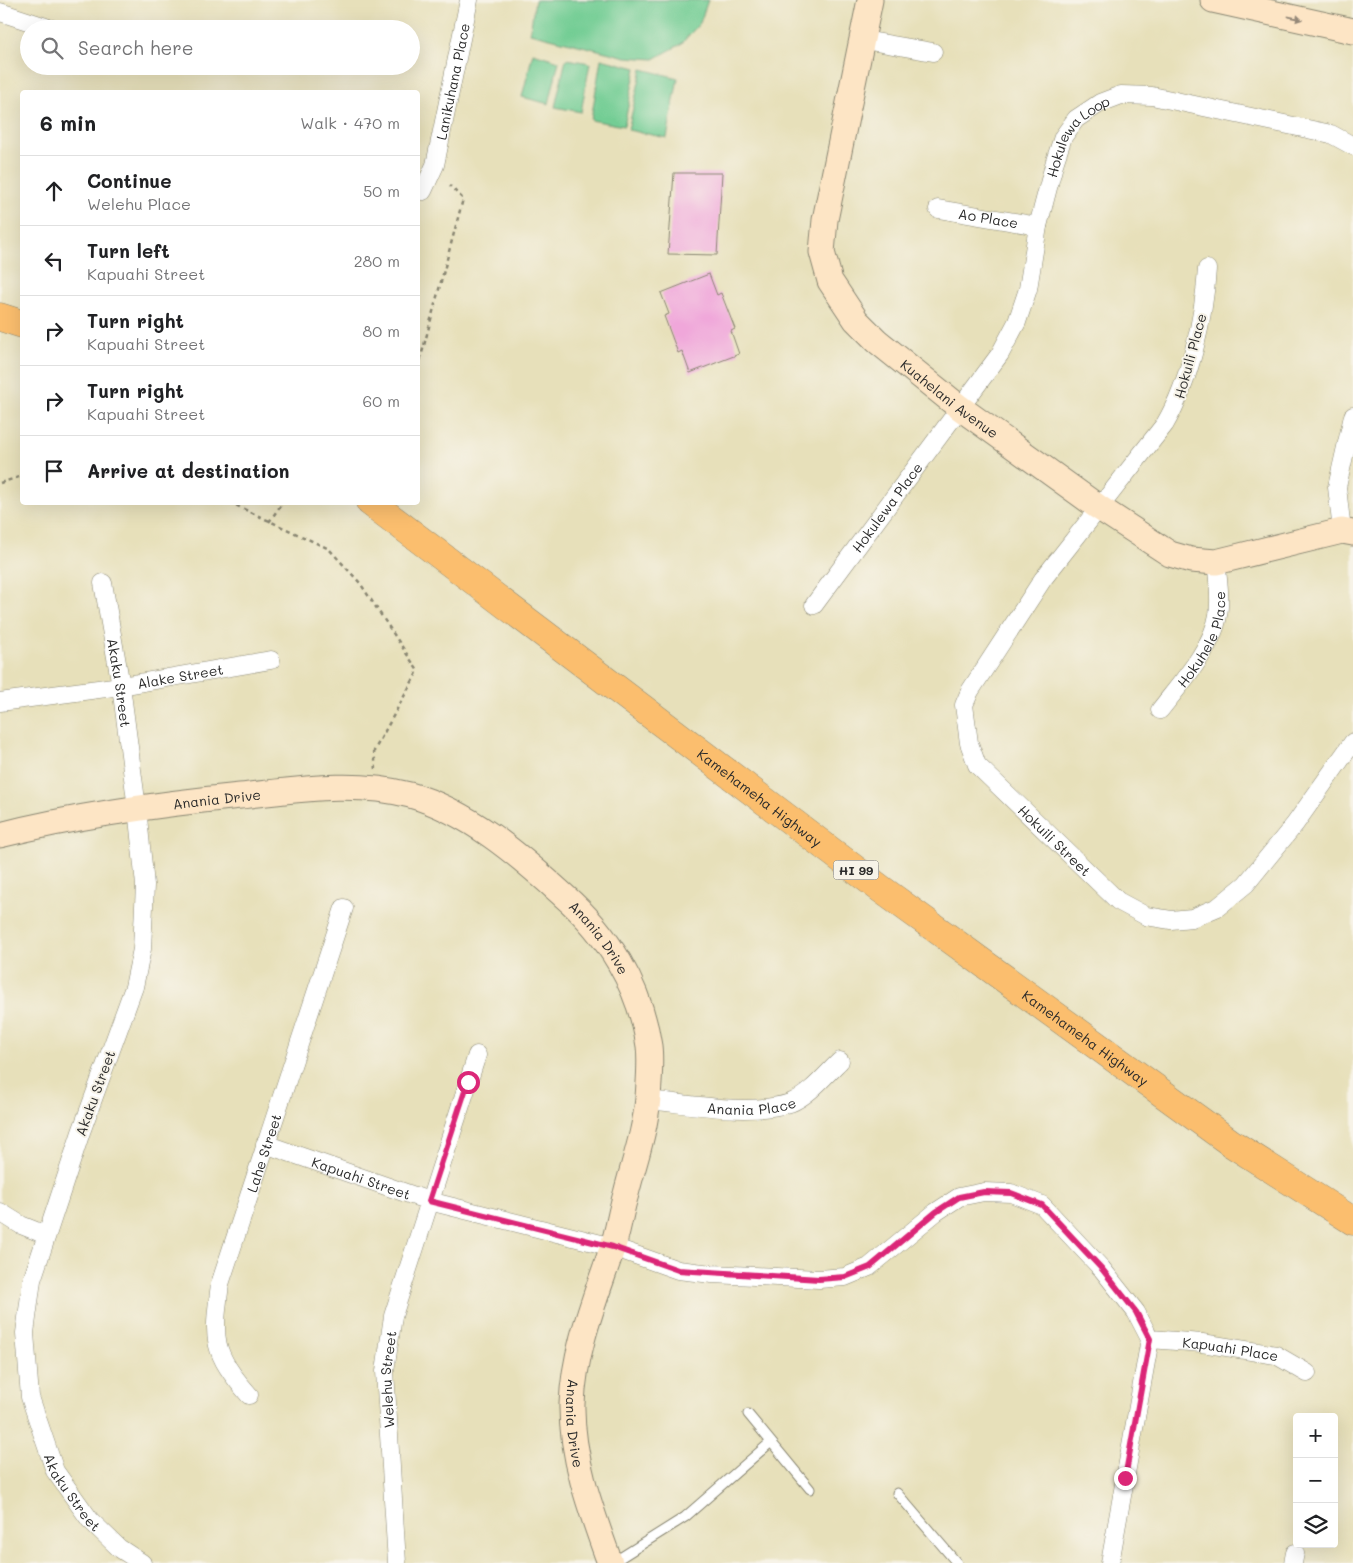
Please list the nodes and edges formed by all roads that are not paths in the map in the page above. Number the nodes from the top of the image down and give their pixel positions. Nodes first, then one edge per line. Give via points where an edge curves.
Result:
1 (469, 0) edge
2 (870, 0) edge
3 (1213, 0) edge
4 (0, 12) edge
5 (24, 20) edge
6 (1353, 31) edge
7 (864, 40) junction
8 (933, 52) dead end
9 (1353, 146) edge
10 (423, 191) dead end
11 (938, 209) dead end
12 (1038, 226) junction
13 (1207, 269) dead end
14 (0, 317) edge
15 (20, 323) edge
16 (959, 407) junction
17 (1353, 416) edge
18 (374, 505) edge
19 (1098, 507) junction
20 (1347, 532) edge
21 (1216, 562) junction
22 (103, 583) dead end
23 (814, 605) dead end
24 (270, 660) dead end
25 (121, 686) junction
26 (0, 702) edge
27 (1160, 710) dead end
28 (1353, 742) edge
29 (137, 808) junction
30 (0, 835) edge
31 (344, 908) dead end
32 (477, 1056) dead end
33 (840, 1061) dead end
34 (648, 1100) junction
35 (265, 1144) junction
36 (429, 1201) junction
37 (0, 1212) edge
38 (1353, 1221) edge
39 (46, 1235) junction
40 (613, 1247) junction
41 (1150, 1339) junction
42 (1307, 1373) dead end
43 (249, 1394) dead end
44 (748, 1414) dead end
45 (771, 1442) junction
46 (810, 1489) dead end
47 (897, 1493) dead end
48 (142, 1563) edge
49 (397, 1563) edge
50 (611, 1563) edge
51 (957, 1563) edge
52 (1110, 1563) edge

1 - 10 street, Lanikuhana Place via 435,165
2 - 7 street, Kuahelani Avenue
3 -> 6 street
4 - 5 street
7 - 8 street
7 - 16 street, Kuahelani Avenue via 825,220 822,252 830,281 856,320
9 - 12 street, Hokulewa Loop via 1331,134 1185,102 1121,95 1100,103 1076,120 1063,137
11 - 12 street, Ao Place
12 - 16 street, Hokulewa Loop via 1028,289 1017,322 1000,354
13 - 19 street, Hokuili Place via 1205,300 1179,401 1165,424
14 - 15 main road
16 - 19 street, Kuahelani Avenue
16 - 23 street, Hokulewa Place
17 - 20 street via 1337,488
18 - 38 main road, Kamehameha Highway / HI 99 via 881,889 1231,1143
19 - 21 street, Kuahelani Avenue via 1170,554
19 - 28 street, Hokuili Street via 985,664 964,705 969,743 977,765 1118,901 1146,916 1171,920 1192,918 1218,907 1246,884 1295,824
20 - 21 street, Kuahelani Avenue
21 - 27 street, Hokuhele Place via 1219,614 1214,633 1187,676
22 - 25 street, Akaku Street
24 - 25 street, Alake Street
25 - 26 street, Alake Street
25 - 29 street, Akaku Street
29 - 30 street, Anania Drive
29 - 34 street, Anania Drive via 333,786 380,789 412,796 446,809 490,835 534,869 586,915 609,947 629,977 649,1047
29 - 39 street, Akaku Street via 145,885 142,949 134,987
31 - 35 street, Lahe Street
32 - 36 street, Welehu Street
33 - 34 street, Anania Place via 809,1090 790,1102 760,1108 731,1108
34 - 40 street, Anania Drive via 638,1155
35 - 36 street, Kapuahi Street
35 - 43 street, Lahe Street via 220,1284 216,1313 216,1343 228,1370
36 - 40 street, Kapuahi Street
36 - 49 street, Welehu Street via 393,1316 385,1371
37 - 39 street via 20,1225
39 - 48 street, Akaku Street via 32,1280 25,1333 30,1397 55,1471 90,1520 119,1548
40 - 41 street, Kapuahi Street via 678,1270 819,1279 845,1277 870,1267 959,1197 984,1192 1011,1193 1042,1205 1102,1269 1136,1312
40 - 50 street, Anania Drive via 580,1343 572,1407 580,1472
41 - 42 street, Kapuahi Place via 1202,1343 1276,1355
41 - 52 street
44 - 45 lane
45 - 46 lane
45 - 50 lane via 685,1517
47 - 51 lane

